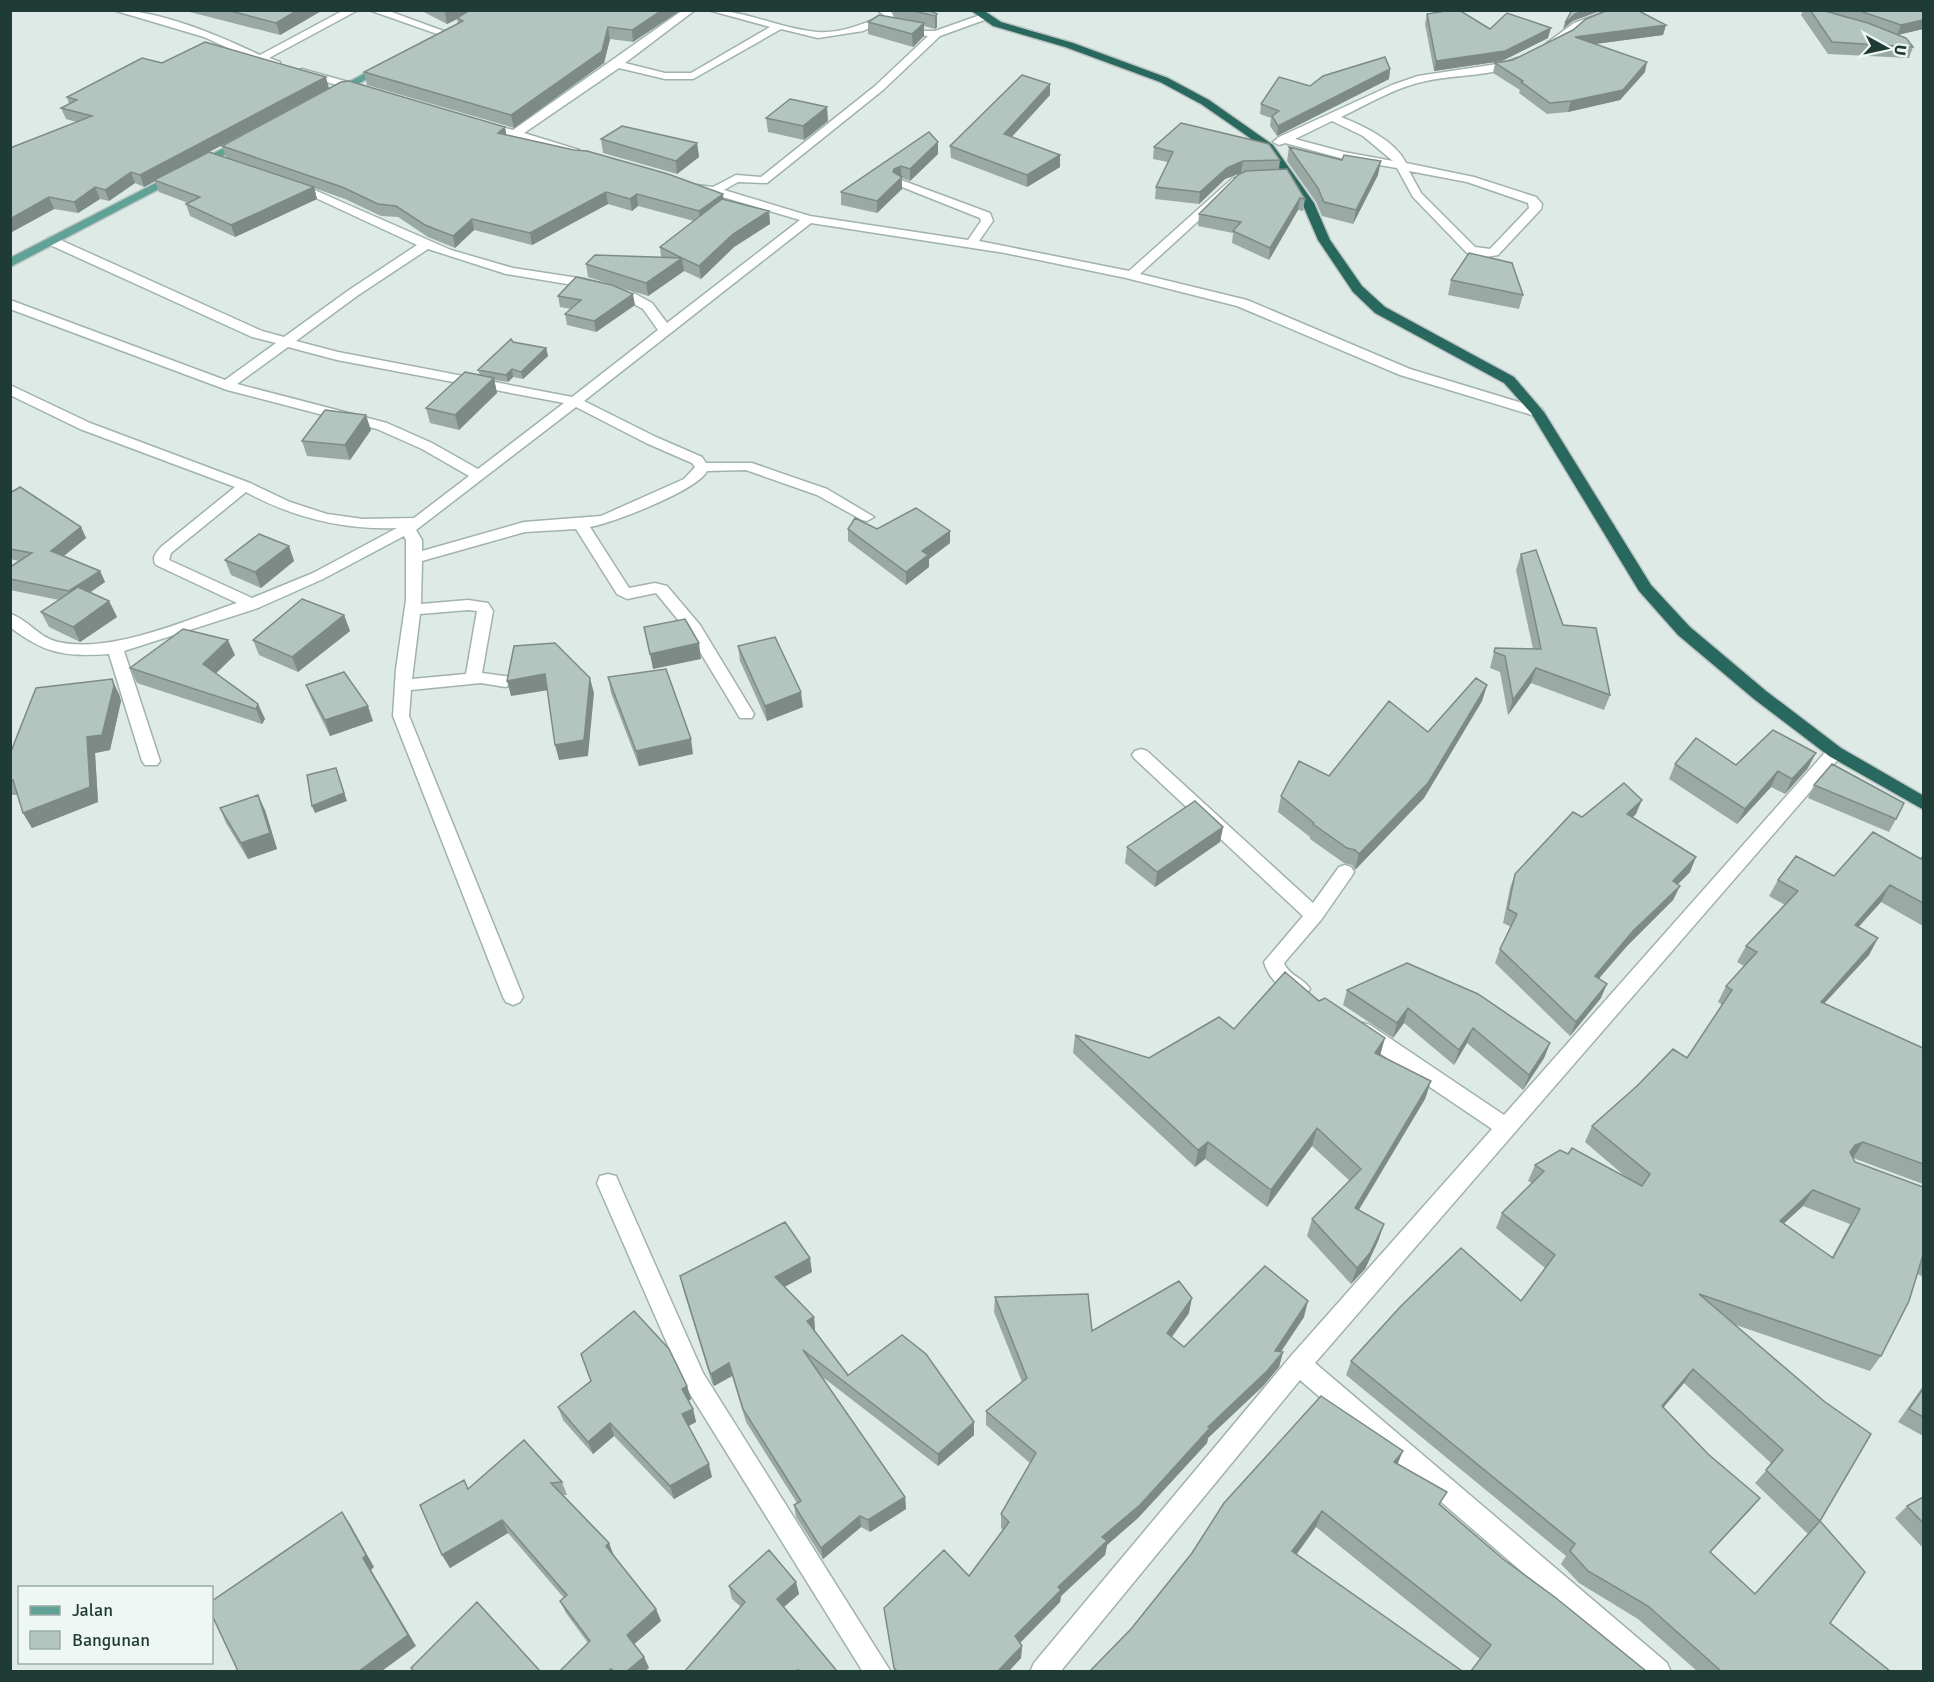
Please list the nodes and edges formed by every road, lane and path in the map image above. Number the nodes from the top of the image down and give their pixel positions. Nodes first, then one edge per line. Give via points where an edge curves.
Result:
1 (118, 10) edge
2 (164, 10) edge
3 (353, 10) edge
4 (374, 10) edge
5 (690, 10) edge
6 (713, 10) edge
7 (882, 10) edge
8 (1622, 10) edge
9 (979, 14) edge
10 (149, 19) junction
11 (879, 22) junction
12 (890, 25) edge
13 (777, 27) junction
14 (450, 30) joint
15 (913, 30) edge
16 (936, 34) junction
17 (427, 43) edge
18 (1542, 48) edge
19 (402, 57) edge
20 (1526, 57) edge
21 (260, 59) junction
22 (617, 64) junction
23 (349, 85) junction
24 (380, 94) edge
25 (320, 100) edge
26 (1330, 117) junction
27 (473, 122) edge
28 (514, 135) junction
29 (252, 136) edge
30 (1283, 140) junction
31 (1269, 147) junction
32 (592, 156) edge
33 (212, 158) junction
34 (1400, 163) junction
35 (232, 164) edge
36 (1254, 178) edge
37 (284, 181) edge
38 (901, 183) edge
39 (691, 184) edge
40 (715, 192) junction
41 (809, 219) junction
42 (52, 241) junction
43 (426, 244) junction
44 (971, 244) junction
45 (10, 263) edge
46 (1132, 275) junction
47 (10, 304) edge
48 (665, 331) junction
49 (287, 342) junction
50 (227, 385) junction
51 (10, 389) edge
52 (574, 401) junction
53 (1537, 412) junction
54 (702, 467) junction
55 (477, 475) junction
56 (245, 486) junction
57 (867, 517) dead end
58 (581, 524) junction
59 (414, 541) junction
60 (252, 604) junction
61 (413, 610) junction
62 (10, 618) edge
63 (115, 648) junction
64 (473, 679) junction
65 (505, 681) edge
66 (404, 686) junction
67 (746, 714) dead end
68 (1835, 752) junction
69 (1141, 755) dead end
70 (151, 761) dead end
71 (1923, 804) edge
72 (1345, 872) dead end
73 (1314, 915) junction
74 (513, 997) dead end
75 (1311, 997) edge
76 (1350, 1023) edge
77 (1506, 1127) junction
78 (608, 1183) dead end
79 (1299, 1364) junction
80 (879, 1671) edge
81 (1043, 1671) edge
82 (1658, 1671) edge

1 - 10 street
2 - 10 street
3 - 21 street
4 - 14 street
5 - 22 street
6 - 13 street
7 - 11 street via 890,17
8 - 18 street via 1578,26
9 - 16 street
9 - 31 highway via 997,24 1164,80 1205,102
10 - 21 street via 208,35
11 - 12 street
11 - 13 street via 832,34 808,34
13 - 22 street via 693,76 665,76
14 - 17 main road
15 - 16 street
16 - 40 street via 879,88 763,181 736,178
19 - 23 main road
20 - 26 street via 1506,66 1422,78
21 - 23 street
22 - 28 street
23 - 24 street
23 - 25 main road
26 - 30 street
26 - 34 street via 1368,132
27 - 28 street
28 - 32 street
29 - 33 main road
30 - 31 street
30 - 34 street via 1364,160
31 - 53 highway via 1284,176 1308,203 1324,240 1357,289 1380,310 1509,380
33 - 35 street
33 - 42 main road
34 - 34 street via 1491,184 1532,200 1536,206 1498,249 1477,252 1463,244 1426,205
36 - 46 street via 1231,183
37 - 43 street via 323,195
38 - 44 street via 986,216 987,221
39 - 40 street
40 - 41 street
41 - 44 street
41 - 48 street
42 - 45 main road
42 - 49 street via 257,334
43 - 48 street via 469,260 627,295 642,301
43 - 49 street
44 - 46 street
46 - 53 street via 1242,303 1405,372
47 - 50 street
48 - 52 street
49 - 50 street
49 - 52 street via 337,356
50 - 55 street via 382,426
51 - 56 street via 85,426
52 - 54 street via 697,460
52 - 55 street
53 - 68 highway via 1645,588 1684,631
54 - 57 street via 747,466 822,492
54 - 58 street via 689,482 605,520
55 - 59 street
56 - 59 street via 275,503
56 - 60 street via 166,550 161,562
58 - 59 street via 524,526
58 - 67 street via 623,591 627,594 661,589 694,629
59 - 60 street
59 - 61 street
60 - 63 street
61 - 64 street via 482,607
61 - 66 street
62 - 63 street via 50,646 76,651
63 - 70 street
64 - 65 street
64 - 66 street
66 - 74 street via 401,716
68 - 71 highway
68 - 77 street
69 - 73 street
72 - 73 street
73 - 75 street via 1274,962 1282,977
76 - 77 street
77 - 79 street
78 - 80 street via 694,1381
79 - 81 street
79 - 82 street

